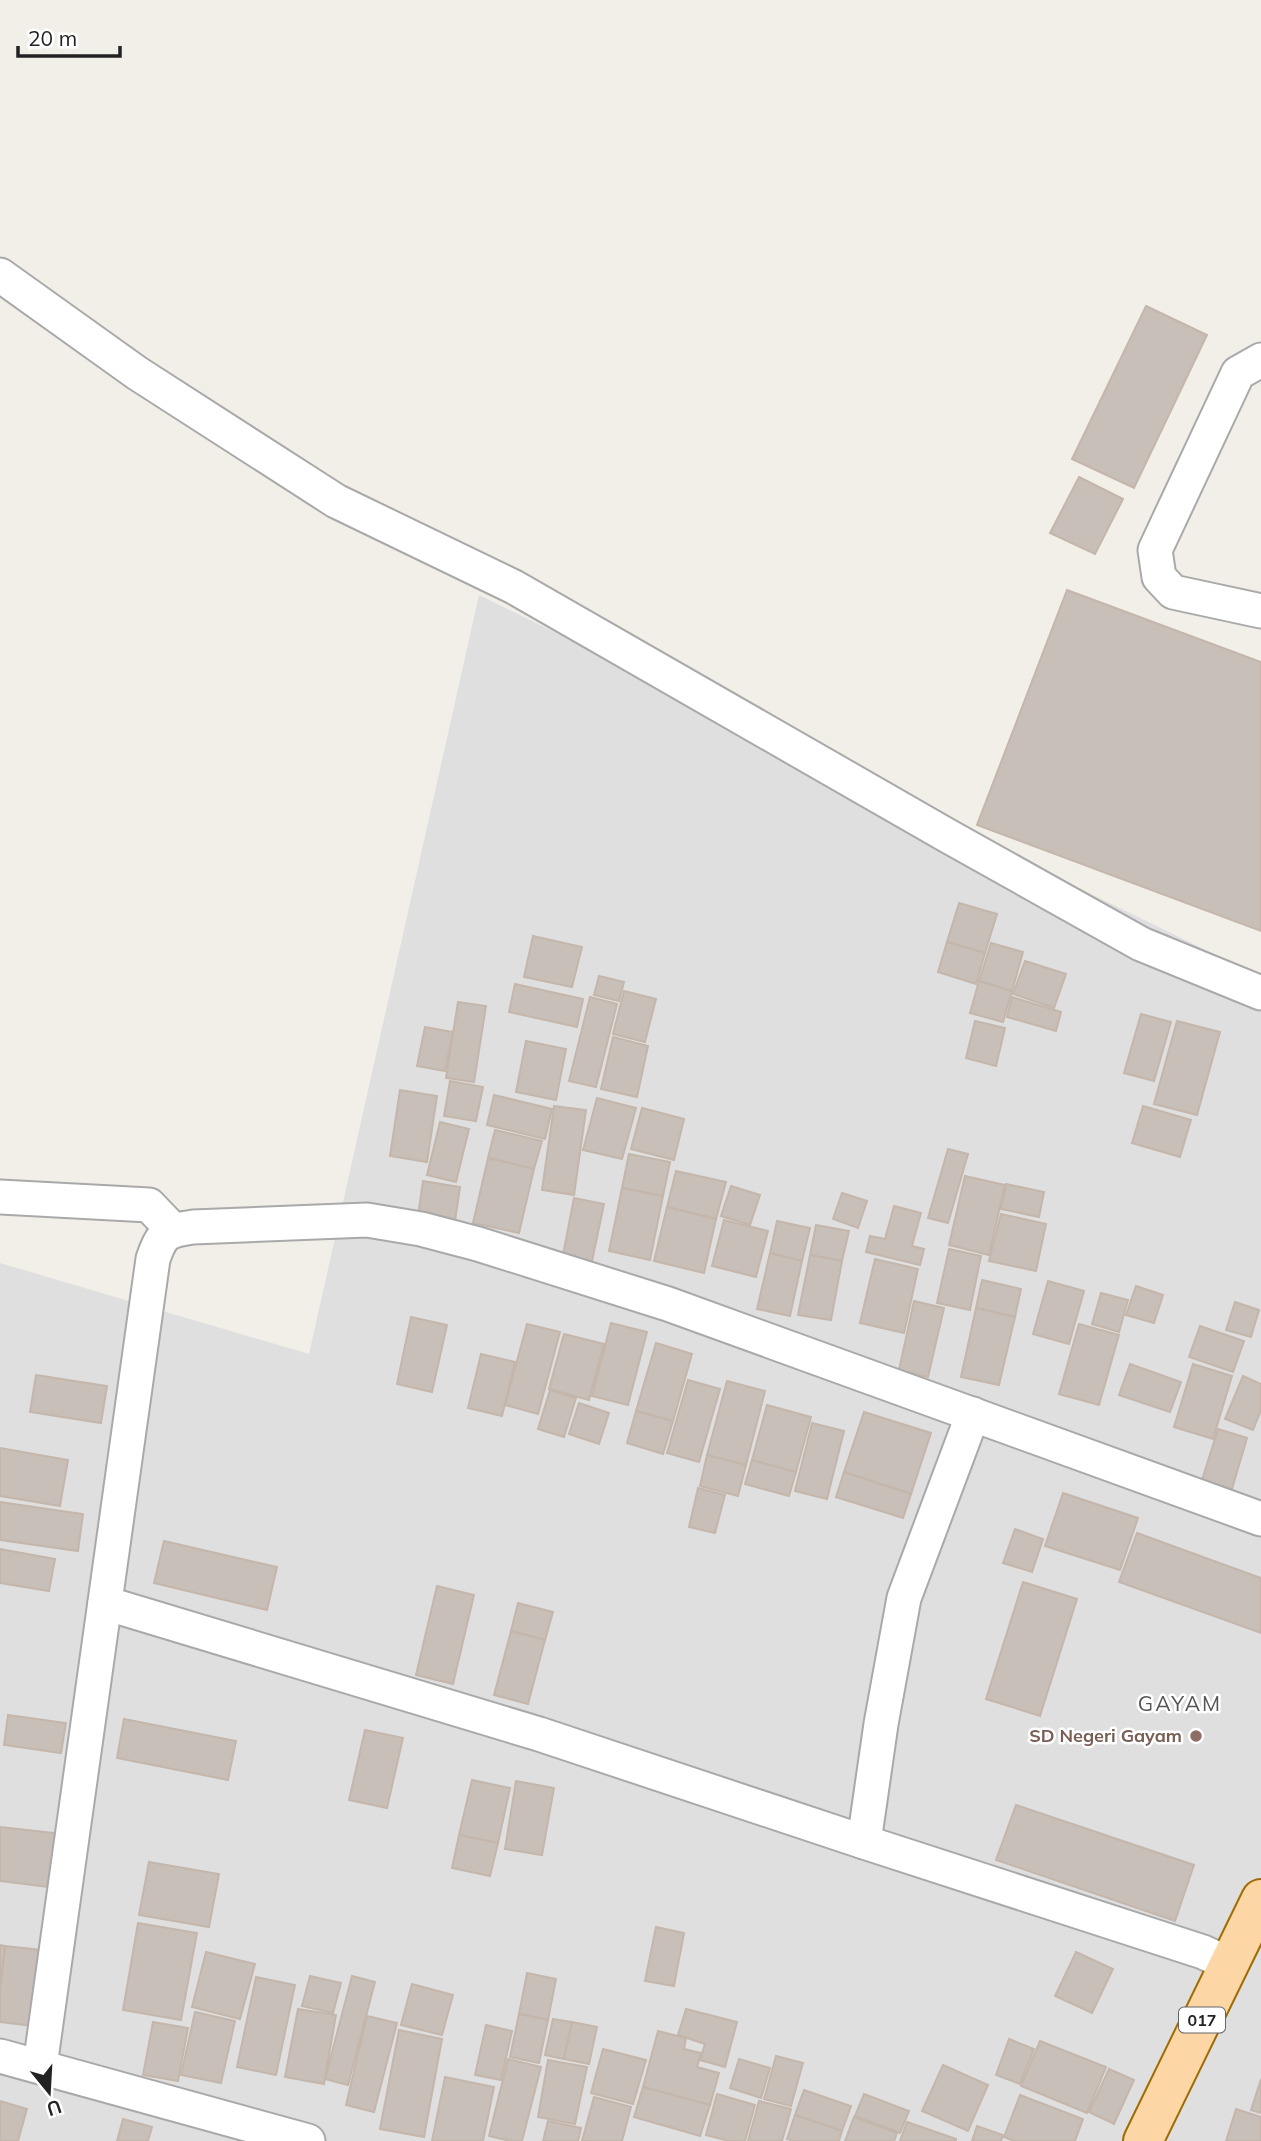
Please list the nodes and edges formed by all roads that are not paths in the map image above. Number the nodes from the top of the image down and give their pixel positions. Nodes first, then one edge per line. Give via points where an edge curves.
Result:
1 (0, 275) edge
2 (1261, 360) edge
3 (1261, 611) edge
4 (1261, 993) edge
5 (0, 1197) edge
6 (173, 1230) junction
7 (973, 1414) junction
8 (1261, 1519) edge
9 (105, 1603) junction
10 (864, 1842) junction
11 (1261, 1899) edge
12 (1229, 1964) junction
13 (0, 2056) edge
14 (40, 2066) junction
15 (308, 2141) edge
16 (1143, 2141) edge

1 - 4 street via 137,373 336,501 514,587 1141,944
2 - 3 street via 1238,373 1155,551 1159,577 1172,592
5 - 6 street via 149,1205
6 - 7 street via 367,1220 421,1229 668,1304
6 - 9 street via 159,1241 153,1259
7 - 8 street
7 - 10 street via 904,1598
9 - 10 street via 539,1734
9 - 14 street
10 - 12 street
11 - 12 main road, 017
12 - 16 main road, 017
13 - 14 street
14 - 15 street

